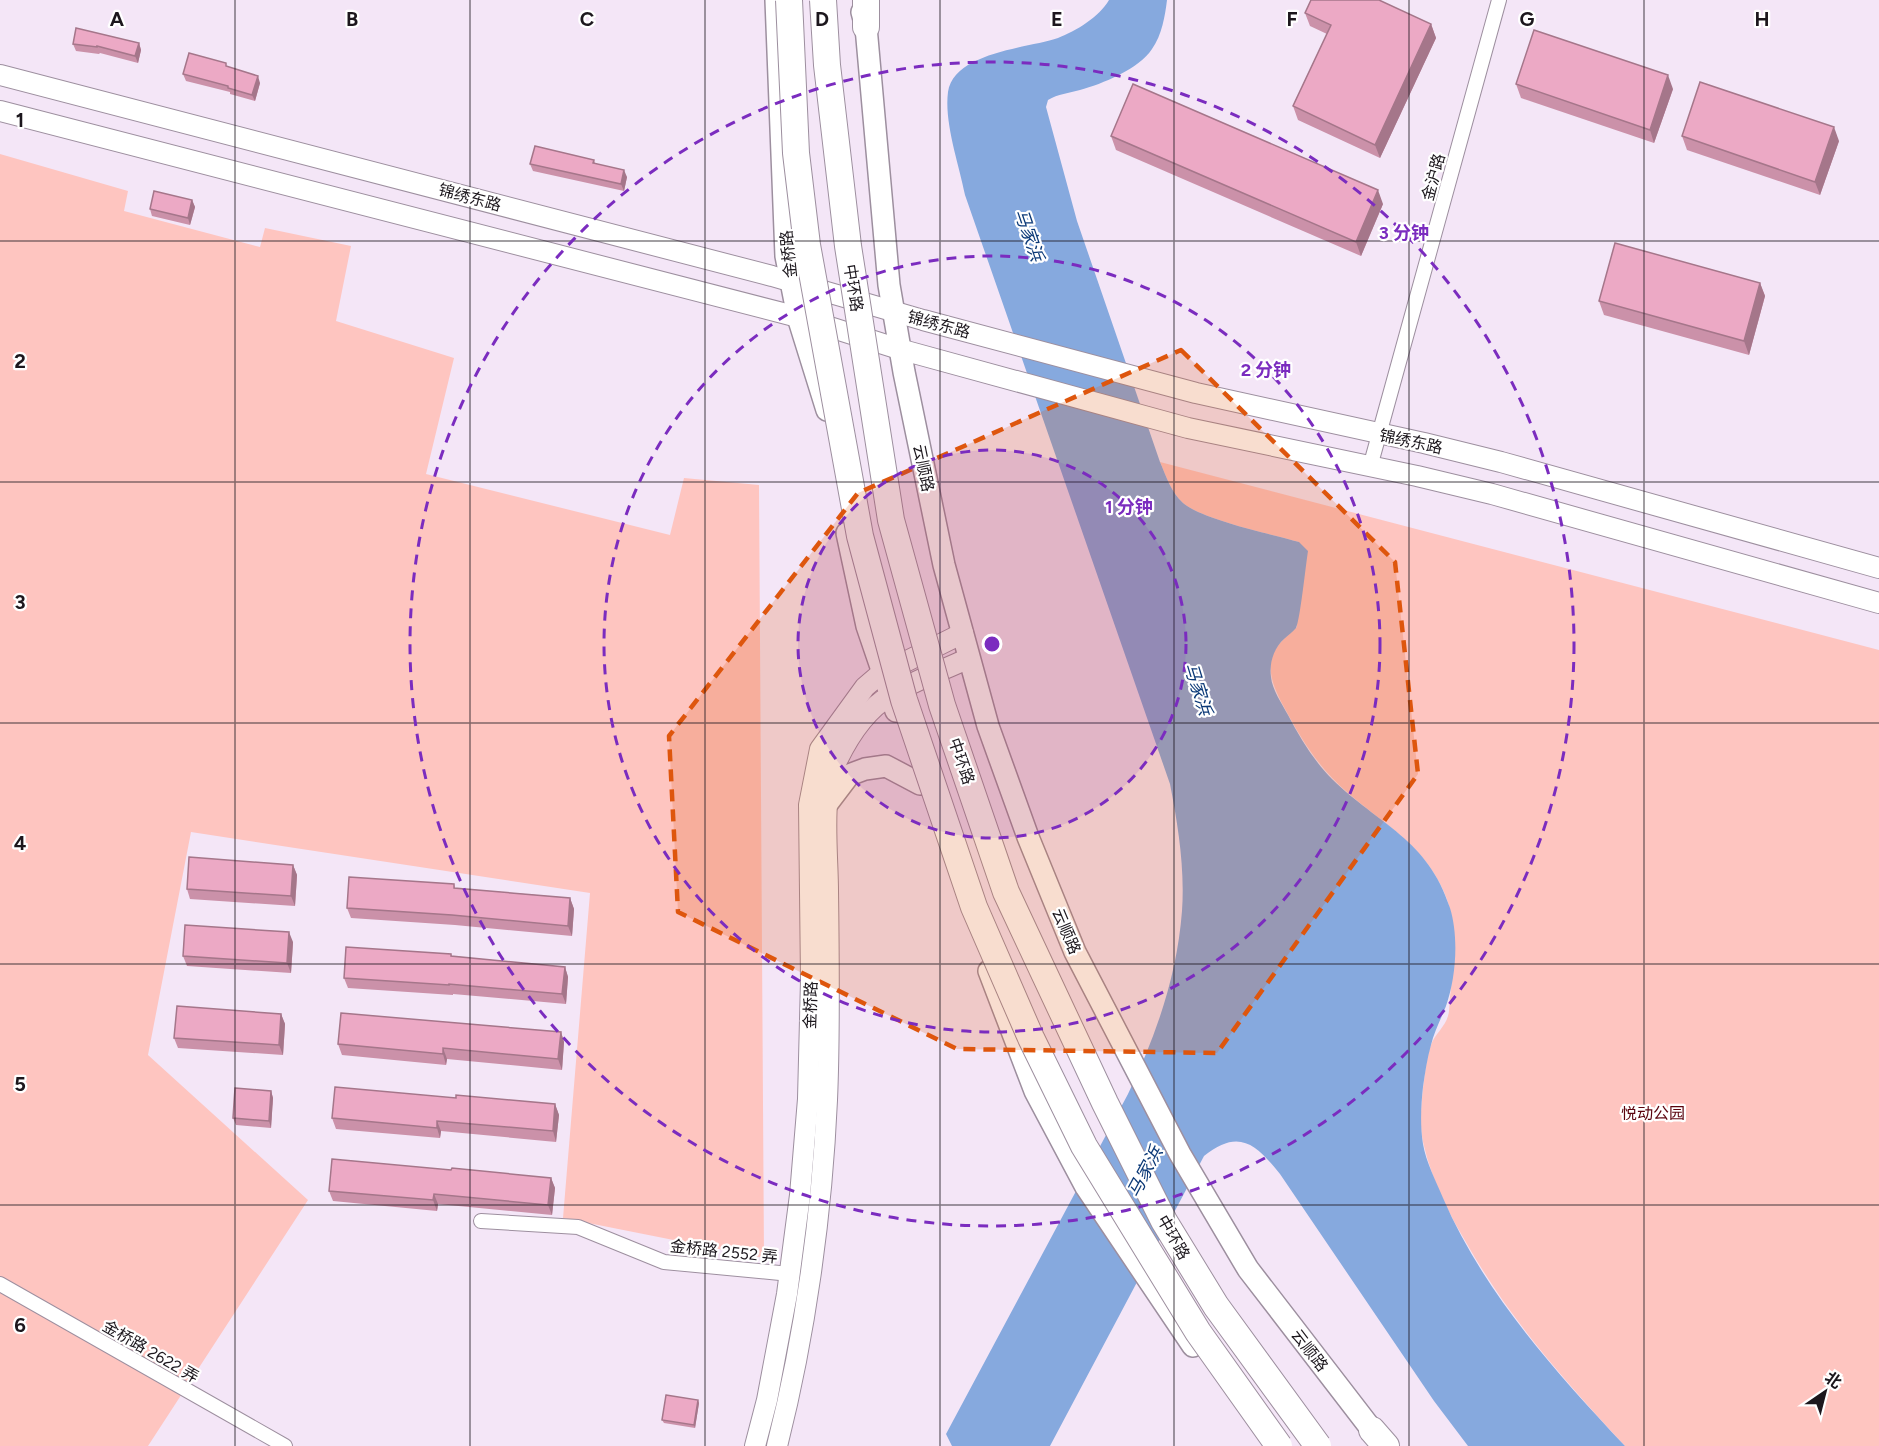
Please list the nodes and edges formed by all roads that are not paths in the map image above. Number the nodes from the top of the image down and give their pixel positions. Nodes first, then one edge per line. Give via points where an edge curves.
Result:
1 (776, 0) edge
2 (789, 0) edge
3 (823, 0) edge
4 (859, 0) edge
5 (866, 0) edge
6 (1499, 0) edge
7 (866, 27) junction
8 (0, 75) edge
9 (0, 111) edge
10 (790, 281) junction
11 (894, 312) junction
12 (798, 317) junction
13 (899, 349) junction
14 (1379, 434) junction
15 (1370, 467) junction
16 (1879, 568) edge
17 (1879, 603) edge
18 (963, 633) junction
19 (969, 658) junction
20 (883, 672) junction
21 (890, 695) junction
22 (921, 784) junction
23 (827, 804) junction
24 (481, 1221) dead end
25 (790, 1274) junction
26 (0, 1284) edge
27 (1381, 1441) edge
28 (285, 1446) edge
29 (755, 1446) edge
30 (777, 1446) edge
31 (1270, 1446) edge
32 (1279, 1446) edge
33 (1318, 1446) edge

1 - 10 main road, 金桥路
2 - 32 highway, 中环路, bridge via 796,153 807,246 860,536 915,733 974,906 1031,1038 1084,1146 1198,1332
3 - 33 highway, 中环路, bridge via 848,246 891,520 950,727 1006,892 1164,1221 1216,1306
4 - 7 main road
5 - 7 highway
6 - 14 street, 金沪路
7 - 11 main road
8 - 10 main road, 锦绣东路
9 - 12 main road, 锦绣东路
10 - 11 main road, 锦绣东路
10 - 12 main road, 金桥路
11 - 13 main road
11 - 14 main road, 锦绣东路 via 1196,393
12 - 13 main road, 锦绣东路
12 - 20 main road, 金桥路 via 825,400 867,626
13 - 15 main road, 锦绣东路 via 1188,428
13 - 18 main road, 云顺路 via 944,565
14 - 15 street, 金沪路
14 - 16 main road, 锦绣东路 via 1501,462
15 - 17 main road, 锦绣东路 via 1492,495
18 - 19 main road, 云顺路
18 - 20 main road, 金桥路
19 - 21 main road, 金桥路
19 - 27 main road, 云顺路 via 988,726 1075,952 1180,1154 1248,1269
20 - 21 main road
20 - 25 main road, 金桥路 via 865,687 820,749 809,805 808,1100
21 - 22 main road
21 - 23 main road, 金桥路 via 849,738 834,768
22 - 23 main road via 886,766 865,769 849,775
22 - 31 main road via 1035,1091 1086,1187 1192,1344
23 - 30 main road, 金桥路 via 827,1101 807,1300
24 - 25 street, 金桥路 2552 弄 via 578,1227 664,1262
25 - 29 main road, 金桥路
26 - 28 street, 金桥路 2622 弄

